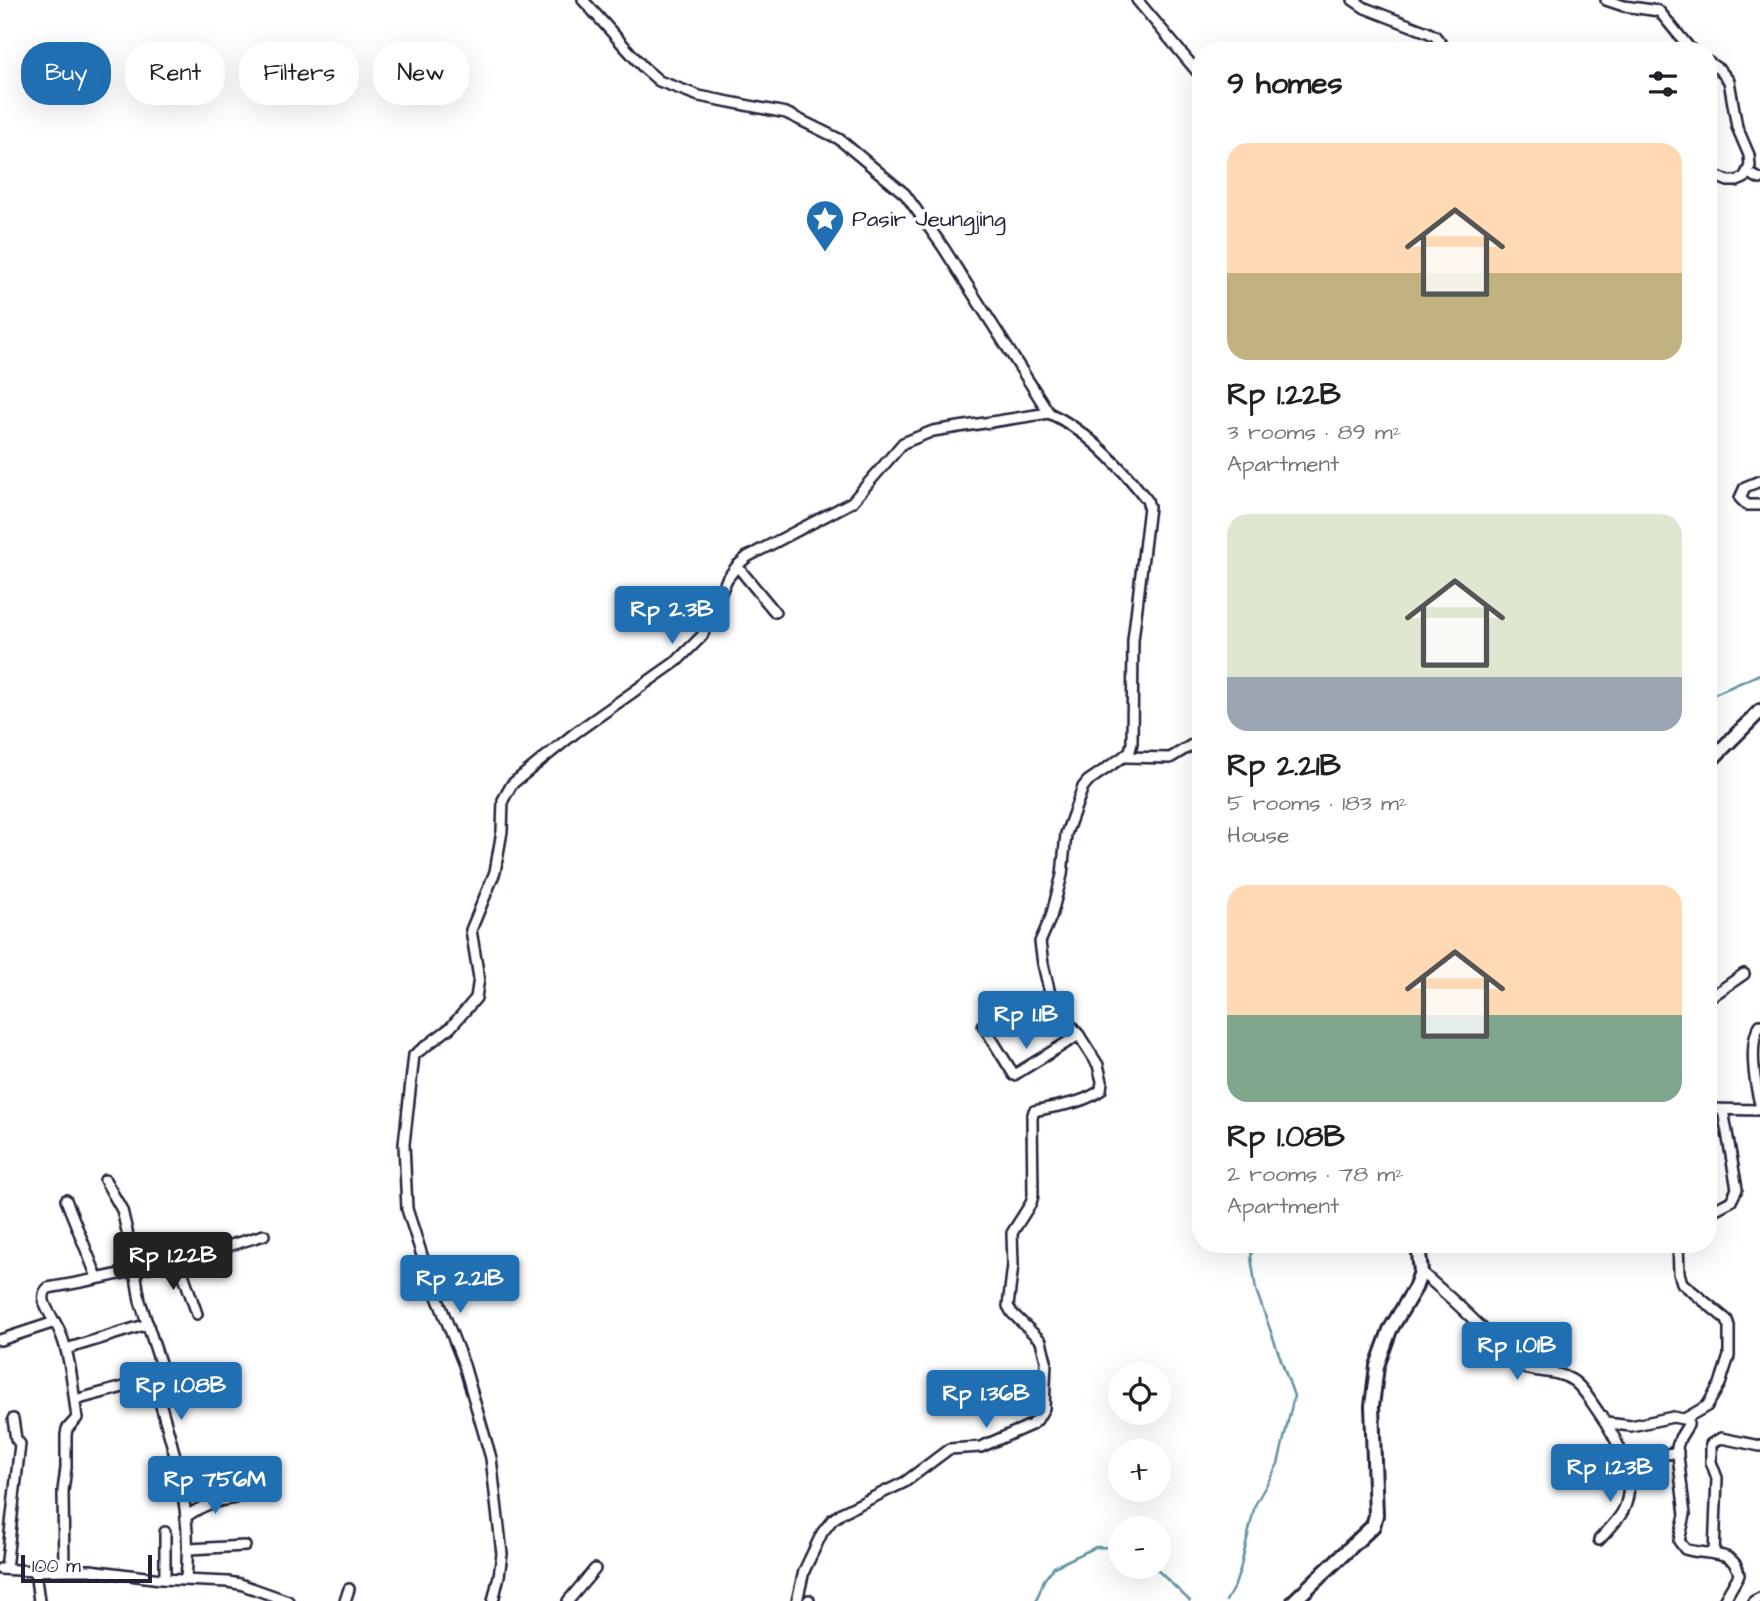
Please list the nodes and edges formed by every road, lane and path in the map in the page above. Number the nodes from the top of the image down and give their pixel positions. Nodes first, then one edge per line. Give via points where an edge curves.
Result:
1 (583, 0) edge
2 (1137, 0) edge
3 (1353, 0) edge
4 (1606, 0) edge
5 (1438, 42) edge
6 (1685, 42) edge
7 (1192, 65) edge
8 (1717, 68) edge
9 (1748, 173) junction
10 (1717, 176) edge
11 (1760, 179) edge
12 (1049, 413) junction
13 (1760, 481) edge
14 (1760, 505) edge
15 (737, 566) junction
16 (775, 612) dead end
17 (1760, 711) edge
18 (1192, 745) edge
19 (1717, 754) edge
20 (1123, 757) junction
21 (1744, 974) dead end
22 (1717, 993) edge
23 (983, 1025) dead end
24 (1760, 1026) edge
25 (1079, 1035) junction
26 (1760, 1104) edge
27 (1717, 1110) edge
28 (1723, 1110) junction
29 (1760, 1110) edge
30 (106, 1180) dead end
31 (66, 1200) dead end
32 (1717, 1208) edge
33 (264, 1235) dead end
34 (1419, 1253) edge
35 (1678, 1253) edge
36 (178, 1259) junction
37 (135, 1270) junction
38 (1421, 1272) junction
39 (97, 1277) junction
40 (197, 1314) dead end
41 (55, 1322) junction
42 (148, 1324) junction
43 (0, 1340) edge
44 (66, 1349) junction
45 (153, 1379) junction
46 (75, 1400) junction
47 (1686, 1418) junction
48 (13, 1419) dead end
49 (1606, 1423) junction
50 (1760, 1446) edge
51 (1678, 1452) junction
52 (1625, 1462) junction
53 (235, 1498) dead end
54 (187, 1516) junction
55 (165, 1532) dead end
56 (1599, 1540) dead end
57 (245, 1546) dead end
58 (189, 1549) junction
59 (1714, 1554) junction
60 (3, 1569) edge
61 (595, 1569) dead end
62 (64, 1570) junction
63 (35, 1572) junction
64 (164, 1579) junction
65 (186, 1579) junction
66 (349, 1589) dead end
67 (1760, 1598) edge
68 (39, 1601) edge
69 (288, 1601) edge
70 (345, 1601) edge
71 (493, 1601) edge
72 (568, 1601) edge
73 (797, 1601) edge
74 (1294, 1601) edge
75 (1724, 1601) edge
76 (1754, 1601) edge

1 - 12 street via 659,82 699,96 786,113 839,139 905,194
2 - 7 street
3 - 5 street via 1427,32
4 - 6 street via 1659,10
8 - 9 street via 1730,80 1737,127 1750,160
9 - 10 street via 1732,181
9 - 11 street
12 - 15 street via 933,431 903,443 852,502
12 - 20 street via 1068,422 1115,461 1149,507 1133,640 1132,743
13 - 14 street via 1745,487 1740,498 1747,505
15 - 16 street
15 - 71 street via 702,636 677,661 512,784 503,800 495,872 471,930 479,978 476,998 412,1061 404,1144 407,1209 464,1365 491,1458 502,1554
17 - 19 street
18 - 20 street via 1170,758
20 - 25 street via 1083,787 1066,834 1062,876 1051,917 1040,942 1052,1002
21 - 22 street
23 - 25 street via 1014,1075
24 - 26 street via 1754,1037
25 - 73 street via 1098,1065 1101,1090 1034,1111 1033,1195 1012,1233 1008,1306 1043,1349 1042,1413 1031,1425 991,1444 949,1449 905,1482 843,1512 822,1533 804,1571
27 - 28 street
28 - 29 street
28 - 32 street via 1737,1189 1731,1201
30 - 37 street via 120,1205
31 - 39 street
33 - 36 street
34 - 38 street
35 - 47 street via 1682,1283 1729,1326 1729,1356 1717,1391 1707,1406
36 - 37 street
36 - 40 street
37 - 39 street
37 - 42 street
38 - 49 street via 1475,1321 1506,1357 1525,1370 1552,1372 1573,1381
38 - 74 street via 1377,1366 1372,1406 1373,1526
39 - 41 street via 44,1292
41 - 43 street
41 - 44 street
42 - 44 street
42 - 45 street via 163,1372
44 - 46 street
45 - 46 street
45 - 54 street via 174,1446
46 - 62 street via 77,1418 66,1435
47 - 49 street via 1638,1426
47 - 51 street via 1688,1425
48 - 60 street via 20,1444
49 - 52 street
50 - 59 street via 1721,1438 1710,1446 1717,1478
51 - 52 street
51 - 59 street via 1685,1515 1679,1541 1685,1549
52 - 56 street via 1626,1502
53 - 54 street via 217,1499
54 - 58 street
55 - 64 street
57 - 58 street
58 - 65 street
59 - 75 street via 1729,1558 1738,1569 1737,1581
60 - 63 street
61 - 72 street
62 - 63 street
62 - 64 street
63 - 68 street
64 - 65 street
65 - 69 street via 240,1584
66 - 70 street
67 - 76 street

